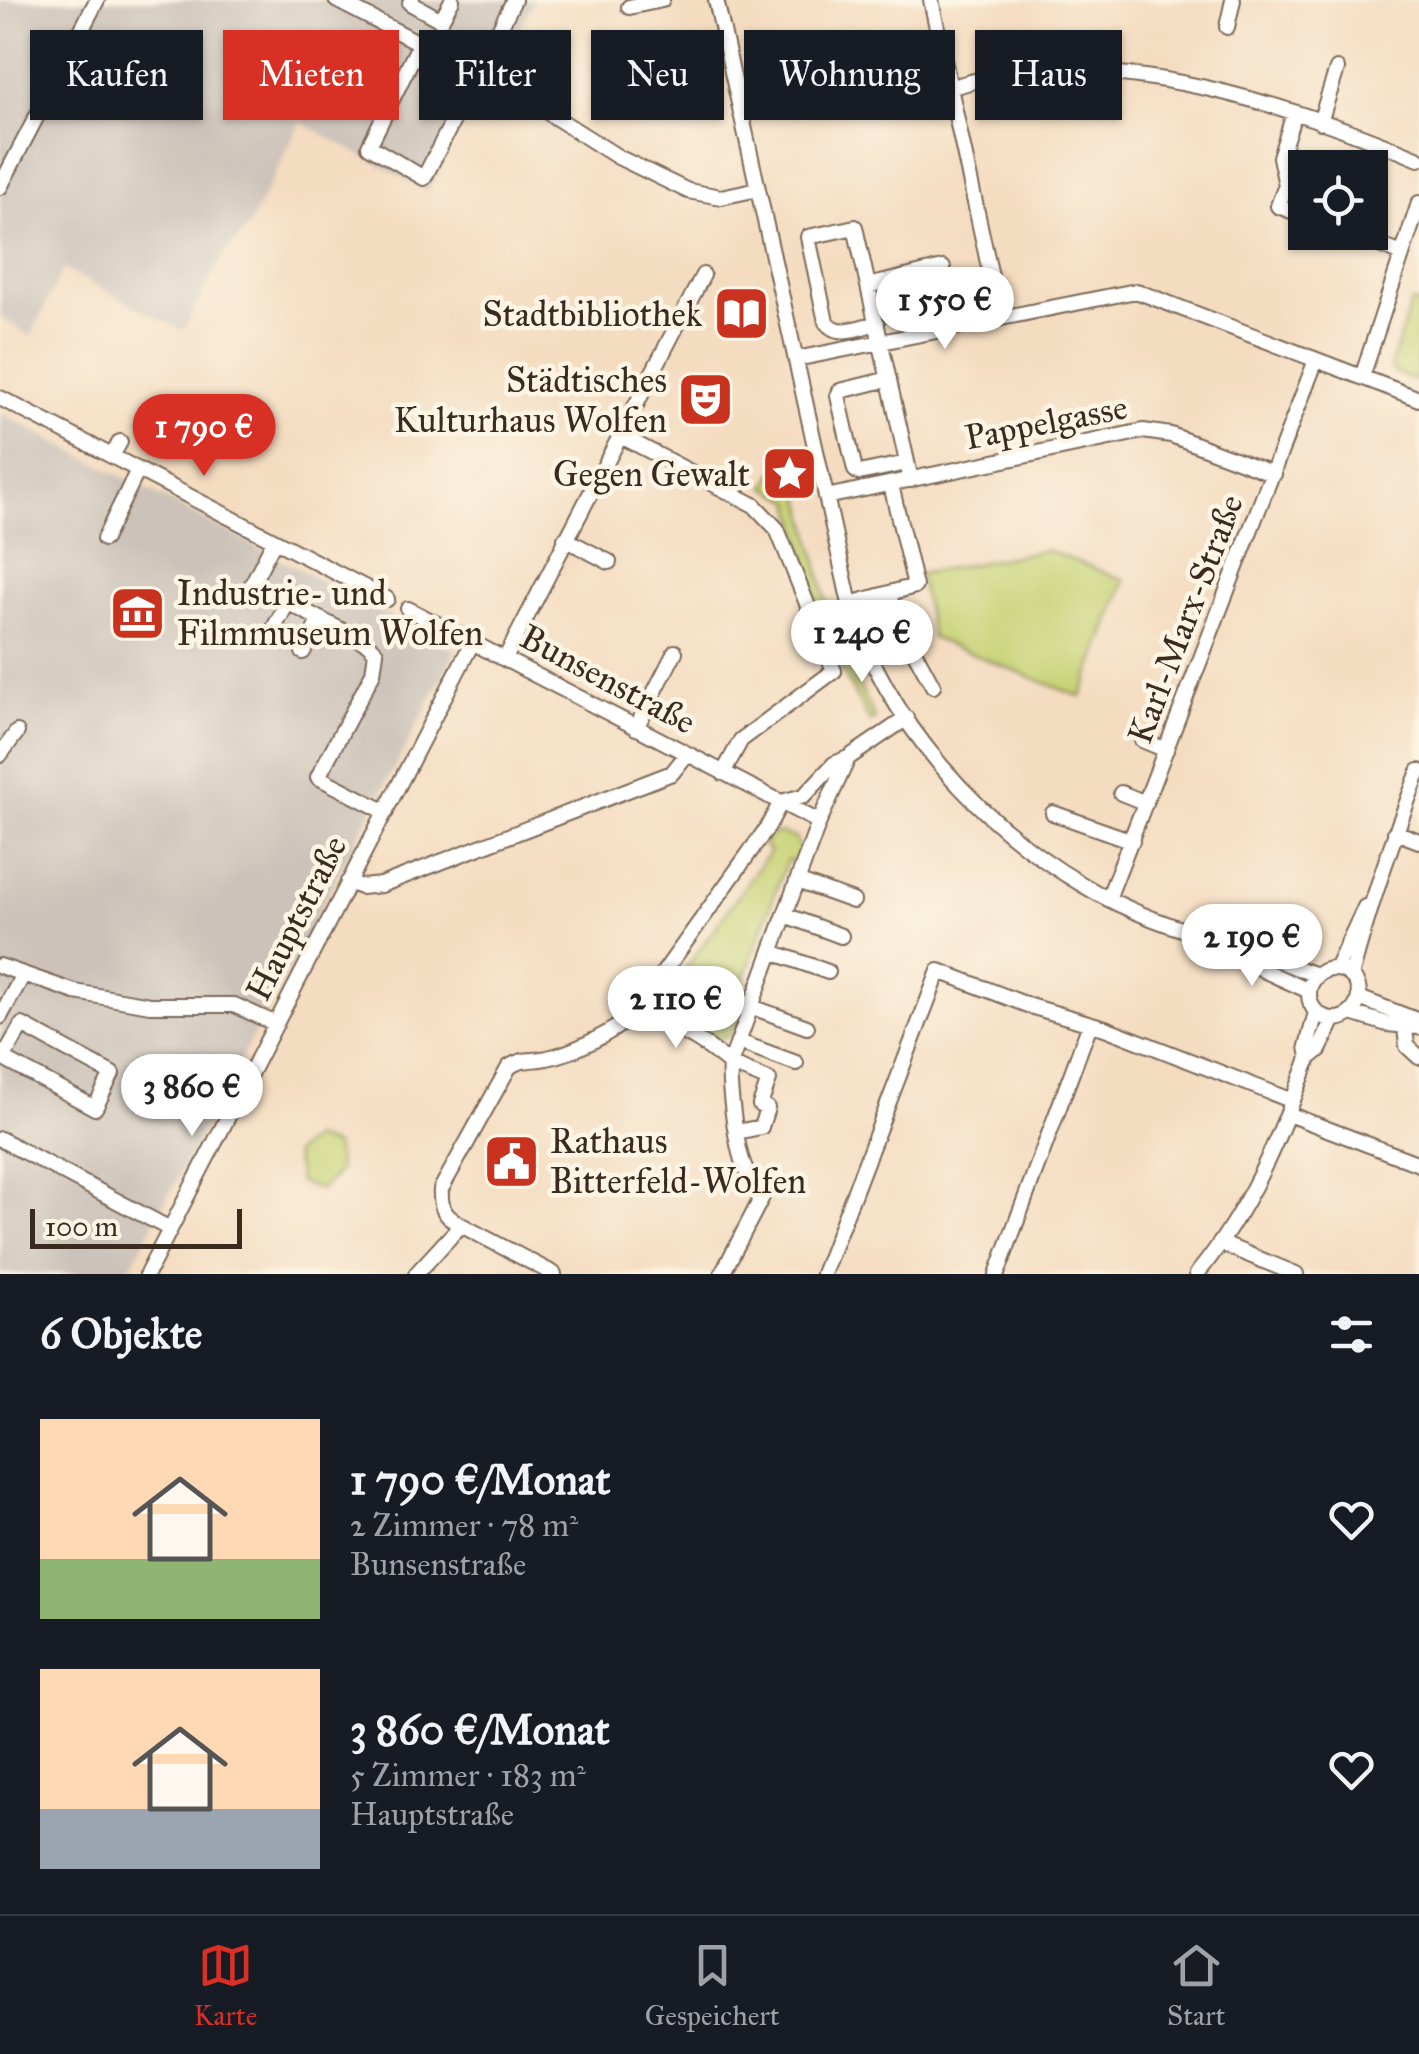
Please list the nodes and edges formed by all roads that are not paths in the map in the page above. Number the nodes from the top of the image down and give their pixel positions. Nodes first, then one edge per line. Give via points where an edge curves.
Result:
1 (98, 0) edge
2 (336, 0) edge
3 (412, 0) edge
4 (452, 0) edge
5 (514, 0) edge
6 (662, 0) edge
7 (716, 0) edge
8 (931, 0) edge
9 (1233, 0) edge
10 (630, 8) dead end
11 (1228, 27) dead end
12 (498, 30) edge
13 (938, 30) edge
14 (419, 42) edge
15 (419, 45) edge
16 (1337, 69) dead end
17 (955, 86) edge
18 (955, 106) edge
19 (1294, 114) junction
20 (453, 120) edge
21 (560, 120) edge
22 (1320, 122) junction
23 (1419, 159) edge
24 (0, 187) edge
25 (758, 189) junction
26 (1419, 204) edge
27 (1288, 210) edge
28 (1388, 248) edge
29 (1402, 254) junction
30 (943, 268) dead end
31 (704, 275) dead end
32 (868, 286) junction
33 (1000, 318) junction
34 (877, 323) junction
35 (882, 343) junction
36 (796, 359) junction
37 (1316, 360) junction
38 (1362, 377) junction
39 (889, 379) junction
40 (0, 398) edge
41 (1419, 399) edge
42 (619, 435) junction
43 (907, 463) junction
44 (138, 470) junction
45 (1274, 474) junction
46 (911, 480) junction
47 (891, 485) junction
48 (826, 497) junction
49 (565, 539) junction
50 (104, 540) dead end
51 (274, 541) junction
52 (609, 562) dead end
53 (889, 594) junction
54 (388, 598) dead end
55 (288, 602) junction
56 (850, 604) junction
57 (408, 609) dead end
58 (320, 619) junction
59 (270, 634) dead end
60 (472, 642) junction
61 (303, 652) dead end
62 (675, 652) dead end
63 (505, 659) junction
64 (933, 686) dead end
65 (907, 718) junction
66 (636, 728) junction
67 (17, 732) dead end
68 (1142, 740) dead end
69 (1166, 750) junction
70 (687, 754) junction
71 (0, 755) edge
72 (848, 758) junction
73 (1419, 771) edge
74 (724, 773) junction
75 (1121, 794) dead end
76 (781, 802) junction
77 (1146, 803) junction
78 (386, 812) junction
79 (1053, 813) dead end
80 (819, 822) junction
81 (1395, 832) junction
82 (1132, 840) junction
83 (1419, 841) edge
84 (797, 881) junction
85 (348, 882) junction
86 (1108, 899) junction
87 (852, 901) dead end
88 (1369, 903) junction
89 (785, 916) junction
90 (841, 936) dead end
91 (1227, 944) junction
92 (772, 952) junction
93 (0, 966) edge
94 (1336, 969) junction
95 (828, 972) dead end
96 (23, 975) junction
97 (1317, 976) junction
98 (1351, 976) junction
99 (1309, 991) junction
100 (1359, 998) junction
101 (752, 1007) junction
102 (1316, 1012) junction
103 (1351, 1013) junction
104 (634, 1015) junction
105 (0, 1017) edge
106 (1334, 1019) junction
107 (276, 1024) junction
108 (1090, 1024) junction
109 (1415, 1025) edge
110 (807, 1026) dead end
111 (738, 1042) junction
112 (1, 1057) edge
113 (1419, 1057) edge
114 (1309, 1058) junction
115 (796, 1063) dead end
116 (730, 1064) junction
117 (1290, 1107) junction
118 (737, 1132) junction
119 (0, 1140) edge
120 (1419, 1164) edge
121 (461, 1225) junction
122 (170, 1229) junction
123 (1220, 1243) junction
124 (148, 1274) edge
125 (416, 1274) edge
126 (554, 1274) edge
127 (722, 1274) edge
128 (824, 1274) edge
129 (997, 1274) edge
130 (1196, 1274) edge
131 (1296, 1274) edge

1 - 24 street
2 - 14 street
3 - 4 street via 441,20
5 - 12 street
6 - 10 street
7 - 25 street
8 - 13 street
9 - 11 street
15 - 20 street via 369,146 424,178
16 - 22 street
17 - 19 street via 1030,72 1130,76
18 - 33 street
19 - 22 street
19 - 27 street via 1280,157 1286,185 1278,206
21 - 25 street via 688,192 721,197
22 - 23 street
25 - 36 street
26 - 29 street
28 - 29 street
29 - 38 street
30 - 32 street
31 - 42 street
32 - 34 street
32 - 34 street via 859,226 808,237 826,322 838,332
33 - 35 street
33 - 37 street via 1136,290
34 - 35 street
35 - 36 street
35 - 39 street
36 - 48 street
37 - 38 street
37 - 45 street, Karl-Marx-Straße
38 - 41 street
39 - 43 street
39 - 43 street via 838,396 855,470
40 - 44 street via 116,449
42 - 49 street via 580,492
42 - 74 street via 754,505 778,529 834,671 741,740
43 - 46 street
44 - 50 street
44 - 51 street
45 - 46 street, Pappelgasse via 1144,431
45 - 69 street, Karl-Marx-Straße
46 - 47 street, Pappelgasse
47 - 48 street, Pappelgasse
47 - 53 street via 915,586
48 - 56 street
49 - 52 street
49 - 63 street
51 - 54 street
51 - 55 street via 252,584
53 - 56 street
53 - 64 street
55 - 58 street
55 - 59 street
56 - 65 street
57 - 60 street, Bunsenstraße
58 - 61 street
58 - 78 street via 368,644 377,662 318,777
60 - 63 street, Bunsenstraße
60 - 78 street, Hauptstraße
62 - 66 street
63 - 66 street, Bunsenstraße
65 - 72 street
65 - 86 street via 989,816
66 - 70 street, Bunsenstraße
67 - 71 street
68 - 69 street
69 - 77 street, Karl-Marx-Straße
70 - 74 street, Bunsenstraße
70 - 85 street via 672,772 381,885
72 - 76 street via 804,796
72 - 80 street
73 - 81 street
74 - 76 street, Bunsenstraße
75 - 77 street
76 - 80 street, Bunsenstraße
76 - 104 street
77 - 82 street, Karl-Marx-Straße
78 - 85 street, Hauptstraße
79 - 82 street
80 - 84 street
81 - 83 street
81 - 88 street
82 - 86 street, Karl-Marx-Straße
84 - 87 street
84 - 89 street
85 - 107 street, Hauptstraße
86 - 91 street
88 - 94 street
88 - 98 street
89 - 90 street
89 - 92 street
91 - 97 street
91 - 99 street
92 - 95 street
92 - 101 street
93 - 96 street
94 - 97 street
94 - 98 street
96 - 105 street
96 - 107 street via 150,1005 234,1005
97 - 99 street
98 - 100 street
99 - 102 street
100 - 103 street
100 - 109 street
101 - 110 street
101 - 111 street
102 - 106 street
102 - 114 street
103 - 106 street
103 - 109 street
104 - 116 street via 688,1032
104 - 121 street via 549,1058 509,1067 440,1188 447,1218
106 - 114 street
107 - 122 street, Hauptstraße
108 - 117 street
108 - 128 street via 939,971
108 - 129 street
109 - 113 street via 1408,1046
111 - 115 street
111 - 116 street
112 - 112 street via 95,1108 112,1074 22,1025
114 - 117 street
116 - 118 street
116 - 118 street via 769,1080 761,1127
117 - 120 street
117 - 123 street via 1260,1179
118 - 127 street via 744,1167 763,1195
119 - 122 street
121 - 125 street
121 - 126 street
122 - 124 street, Hauptstraße
123 - 130 street
123 - 131 street

